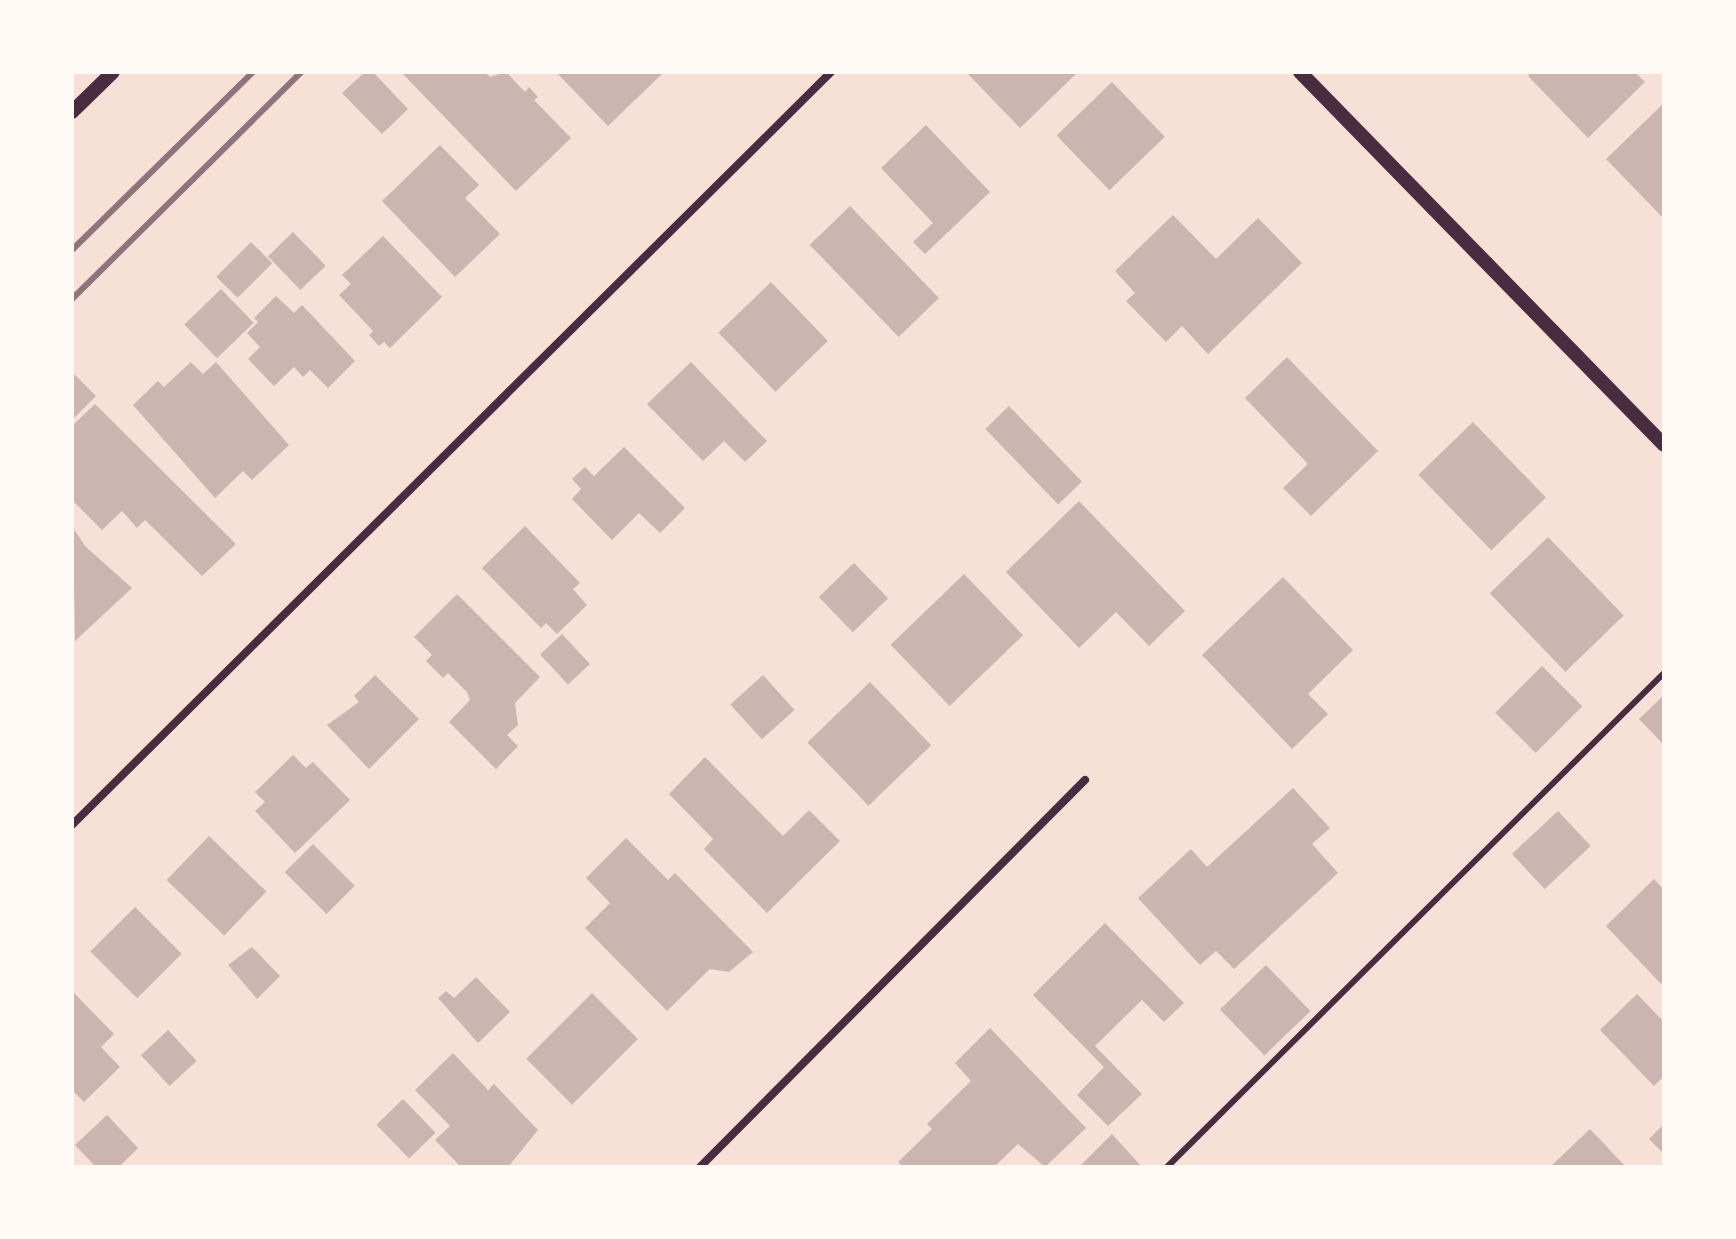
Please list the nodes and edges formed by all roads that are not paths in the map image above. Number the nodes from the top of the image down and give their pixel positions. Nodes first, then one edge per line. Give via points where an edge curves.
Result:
1 (113, 72) edge
2 (831, 72) edge
3 (1300, 72) edge
4 (72, 112) edge
5 (1664, 445) edge
6 (1664, 673) edge
7 (1085, 780) dead end
8 (72, 825) edge
9 (700, 1167) edge
10 (1167, 1167) edge

1 - 4 street
2 - 8 street
3 - 5 street
6 - 10 lane
7 - 9 street

